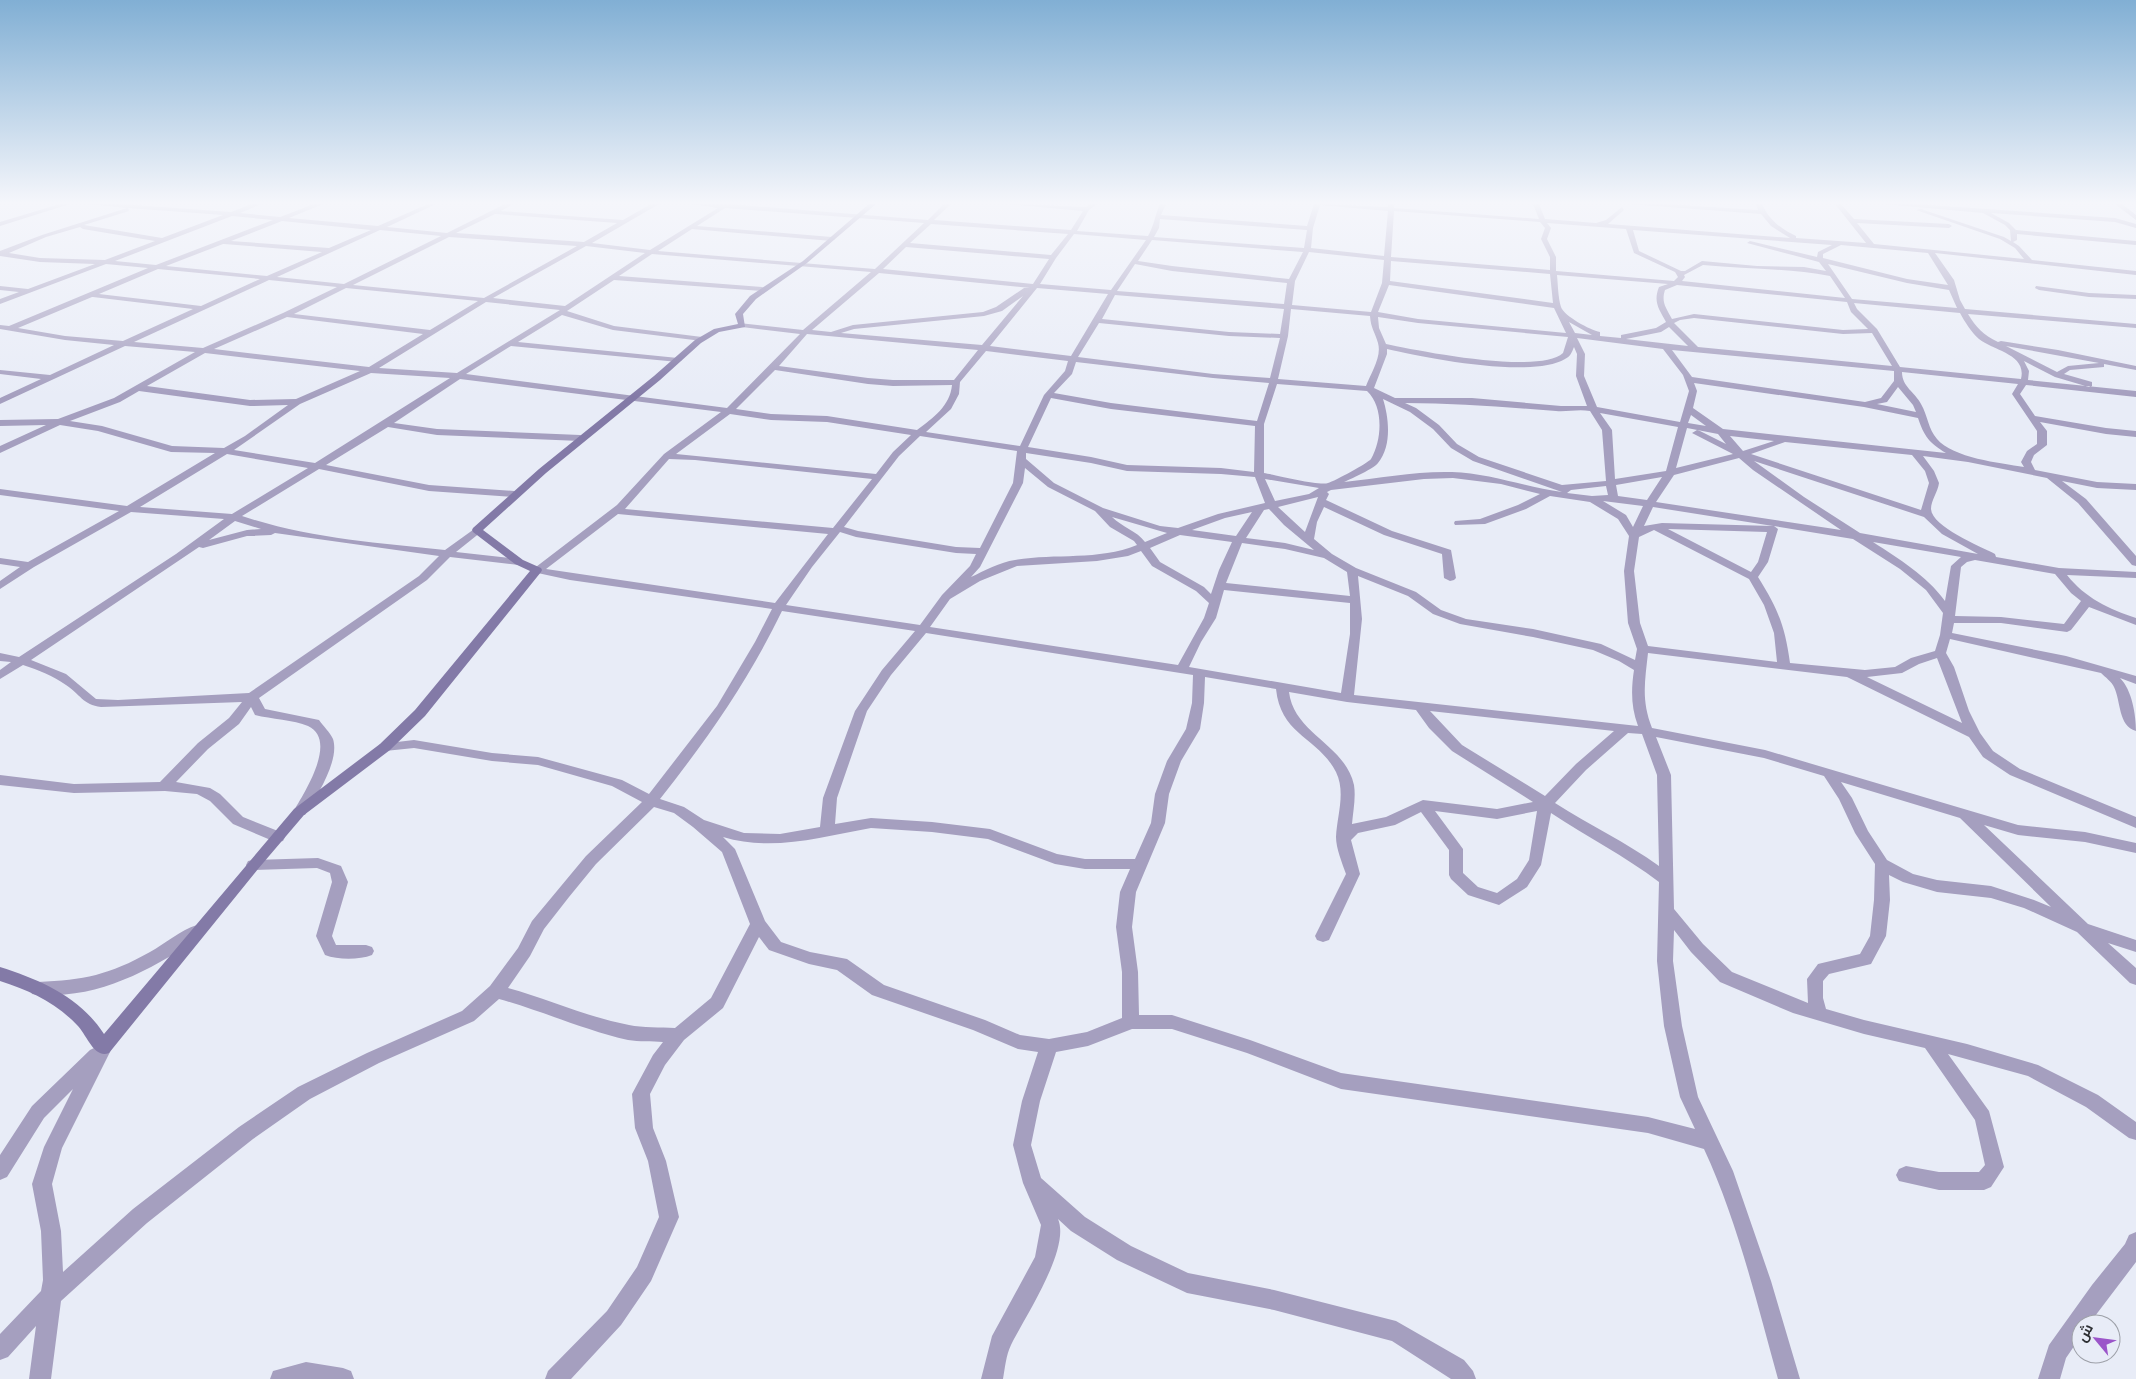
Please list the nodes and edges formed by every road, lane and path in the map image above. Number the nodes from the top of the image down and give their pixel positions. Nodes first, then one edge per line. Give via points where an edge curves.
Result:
1 (90, 268) edge
2 (157, 268) edge
3 (161, 268) edge
4 (290, 268) edge
5 (380, 268) edge
6 (542, 268) edge
7 (628, 268) edge
8 (797, 268) edge
9 (849, 268) edge
10 (880, 268) edge
11 (1046, 268) edge
12 (1129, 268) edge
13 (1177, 268) edge
14 (1298, 268) edge
15 (1386, 268) edge
16 (1494, 268) edge
17 (1553, 268) edge
18 (1669, 268) edge
19 (1693, 268) edge
20 (1773, 268) edge
21 (1828, 268) edge
22 (1853, 268) edge
23 (1942, 268) edge
24 (2095, 268) edge
25 (877, 271) junction
26 (1679, 273) junction
27 (2136, 273) edge
28 (1553, 274) junction
29 (1833, 274) junction
30 (614, 278) junction
31 (268, 279) junction
32 (1291, 281) junction
33 (1386, 283) junction
34 (1676, 283) junction
35 (344, 286) junction
36 (1035, 286) junction
37 (0, 288) edge
38 (1952, 288) junction
39 (2039, 288) dead end
40 (762, 289) junction
41 (30, 291) junction
42 (1113, 292) junction
43 (92, 296) junction
44 (2136, 297) edge
45 (485, 300) junction
46 (1851, 301) junction
47 (0, 302) edge
48 (203, 308) junction
49 (1289, 308) junction
50 (1559, 309) junction
51 (563, 310) junction
52 (1964, 312) junction
53 (1374, 314) junction
54 (286, 315) junction
55 (1097, 321) junction
56 (1672, 323) junction
57 (742, 325) junction
58 (2136, 326) edge
59 (0, 327) edge
60 (11, 328) junction
61 (1874, 331) junction
62 (806, 332) junction
63 (0, 333) edge
64 (432, 333) junction
65 (826, 334) junction
66 (1284, 336) junction
67 (1572, 336) junction
68 (702, 338) junction
69 (1610, 339) junction
70 (1991, 342) junction
71 (509, 343) junction
72 (122, 344) junction
73 (1383, 346) junction
74 (1666, 347) junction
75 (985, 348) junction
76 (1695, 348) junction
77 (204, 350) junction
78 (2012, 353) junction
79 (1073, 359) junction
80 (678, 360) junction
81 (2118, 364) junction
82 (2136, 364) edge
83 (772, 367) junction
84 (2136, 368) edge
85 (370, 370) junction
86 (1898, 370) junction
87 (0, 372) edge
88 (2058, 375) junction
89 (458, 376) junction
90 (51, 377) junction
91 (1688, 379) junction
92 (1274, 380) junction
93 (1898, 381) junction
94 (956, 382) junction
95 (2024, 383) junction
96 (139, 388) junction
97 (1369, 388) junction
98 (2133, 394) edge
99 (1048, 395) junction
100 (632, 397) junction
101 (1395, 400) junction
102 (0, 401) edge
103 (297, 402) junction
104 (1861, 405) junction
105 (1688, 408) junction
106 (1593, 409) junction
107 (730, 410) junction
108 (1922, 416) junction
109 (2032, 418) junction
110 (59, 422) junction
111 (0, 423) edge
112 (386, 424) junction
113 (1260, 424) junction
114 (1683, 426) junction
115 (920, 432) junction
116 (1723, 433) junction
117 (2136, 434) edge
118 (580, 438) junction
119 (1785, 441) junction
120 (0, 450) edge
121 (223, 451) junction
122 (1915, 452) junction
123 (1022, 455) junction
124 (1742, 455) junction
125 (667, 456) junction
126 (1968, 459) junction
127 (316, 466) junction
128 (1670, 473) junction
129 (2032, 473) junction
130 (1259, 474) junction
131 (2049, 476) junction
132 (879, 478) junction
133 (1610, 483) junction
134 (1328, 487) junction
135 (2136, 487) edge
136 (1562, 488) junction
137 (0, 492) edge
138 (1549, 493) junction
139 (514, 494) junction
140 (1613, 498) junction
141 (1592, 499) junction
142 (1320, 501) junction
143 (1649, 504) junction
144 (1266, 506) junction
145 (1099, 509) junction
146 (130, 510) junction
147 (616, 511) junction
148 (1928, 515) junction
149 (234, 517) junction
150 (1458, 522) dead end
151 (1656, 527) junction
152 (1802, 528) junction
153 (1773, 529) junction
154 (477, 530) junction
155 (837, 530) junction
156 (283, 531) junction
157 (1177, 532) junction
158 (1634, 536) junction
159 (1857, 536) junction
160 (1239, 540) junction
161 (1308, 541) junction
162 (1145, 546) junction
163 (188, 550) junction
164 (982, 552) junction
165 (447, 554) junction
166 (1328, 556) junction
167 (1974, 557) junction
168 (0, 561) edge
169 (519, 562) junction
170 (2005, 562) junction
171 (2136, 563) edge
172 (30, 565) junction
173 (537, 570) junction
174 (1352, 570) junction
175 (2059, 571) junction
176 (2136, 575) edge
177 (1753, 577) junction
178 (1450, 578) dead end
179 (0, 586) edge
180 (1220, 586) junction
181 (946, 597) junction
182 (1356, 600) junction
183 (2087, 602) junction
184 (1215, 603) junction
185 (779, 606) junction
186 (1949, 616) junction
187 (2136, 622) edge
188 (923, 629) junction
189 (1946, 635) junction
190 (1643, 649) junction
191 (1940, 653) junction
192 (0, 657) edge
193 (24, 660) junction
194 (1784, 666) junction
195 (1641, 669) junction
196 (1182, 670) junction
197 (2105, 670) junction
198 (1199, 672) junction
199 (1846, 673) junction
200 (0, 675) edge
201 (2130, 675) edge
202 (2136, 680) edge
203 (1282, 687) junction
204 (252, 697) junction
205 (1347, 698) junction
206 (1420, 706) junction
207 (2136, 727) edge
208 (1625, 729) junction
209 (1648, 731) junction
210 (1974, 734) junction
211 (384, 747) junction
212 (1829, 774) junction
213 (0, 780) edge
214 (163, 787) junction
215 (651, 801) junction
216 (1546, 804) junction
217 (1423, 805) junction
218 (300, 812) junction
219 (1964, 814) junction
220 (698, 823) junction
221 (2136, 823) edge
222 (826, 830) junction
223 (278, 837) junction
224 (1342, 840) junction
225 (2136, 843) edge
226 (2118, 844) junction
227 (2136, 848) edge
228 (1140, 864) junction
229 (1882, 864) junction
230 (253, 865) junction
231 (1667, 880) junction
232 (1667, 910) junction
233 (758, 924) junction
234 (203, 927) junction
235 (2078, 927) junction
236 (1324, 936) dead end
237 (2136, 946) edge
238 (366, 951) dead end
239 (0, 974) edge
240 (2136, 978) edge
241 (38, 989) junction
242 (496, 991) junction
243 (1819, 1014) junction
244 (1130, 1022) junction
245 (678, 1036) junction
246 (1930, 1042) junction
247 (1049, 1046) junction
248 (103, 1048) junction
249 (2136, 1132) edge
250 (1710, 1142) junction
251 (0, 1171) edge
252 (1906, 1175) dead end
253 (1033, 1183) junction
254 (2136, 1242) edge
255 (51, 1296) junction
256 (0, 1349) edge
257 (40, 1379) edge
258 (281, 1379) edge
259 (343, 1379) edge
260 (556, 1379) edge
261 (992, 1379) edge
262 (1465, 1379) edge
263 (1789, 1379) edge
264 (2049, 1379) edge

1 - 41 street
2 - 43 street
3 - 31 street
4 - 31 street
5 - 35 street
6 - 45 street
7 - 30 street
8 - 40 street
9 - 25 street
10 - 25 street
11 - 36 street
12 - 42 street
13 - 32 street
14 - 32 street
15 - 33 street
16 - 28 street
17 - 28 street
18 - 26 street
19 - 26 street
20 - 29 street
21 - 29 street
22 - 38 street
23 - 38 street
24 - 27 street
25 - 36 street
25 - 62 street
26 - 34 street via 1682,277
28 - 34 street
28 - 50 street
29 - 46 street
30 - 40 street
30 - 51 street
31 - 35 street
31 - 48 street
32 - 49 street
33 - 50 street
33 - 53 street
34 - 46 street
34 - 56 street via 1662,289 1659,298
35 - 45 street
35 - 54 street
36 - 42 street
36 - 65 street via 999,309 984,314 853,327
36 - 75 street
37 - 41 street
38 - 52 street
39 - 44 street
40 - 57 street via 739,314
41 - 47 street
42 - 49 street
42 - 55 street
43 - 48 street
43 - 60 street
45 - 51 street
45 - 64 street
46 - 52 street
46 - 61 street via 1854,310
48 - 72 street
49 - 53 street
49 - 66 street
50 - 67 street
50 - 69 street via 1590,332
51 - 68 street via 614,328
51 - 71 street
52 - 58 street
52 - 70 street via 1972,327
53 - 67 street
53 - 73 street via 1375,328
54 - 64 street
54 - 77 street
55 - 66 street
55 - 79 street
56 - 61 street via 1678,318 1694,316 1843,332
56 - 69 street via 1637,336
56 - 76 street
57 - 62 street
57 - 68 street
59 - 60 street
60 - 63 street
60 - 72 street
61 - 86 street
62 - 65 street
62 - 83 street
64 - 85 street
65 - 75 street
66 - 92 street
67 - 69 street
67 - 73 street via 1563,358 1548,364 1439,357
67 - 106 street via 1581,354 1580,376
68 - 80 street
69 - 74 street
70 - 78 street
70 - 81 street
71 - 80 street
71 - 89 street
72 - 77 street
72 - 90 street
73 - 97 street via 1384,354
74 - 76 street
74 - 91 street
75 - 79 street
75 - 94 street
76 - 86 street
77 - 85 street
77 - 96 street
78 - 88 street
78 - 95 street via 2025,367
79 - 92 street
79 - 99 street via 1069,372
80 - 100 street
81 - 82 street
81 - 84 street
81 - 88 street via 2068,368
83 - 94 street via 868,381
83 - 107 street
85 - 89 street
85 - 103 street
86 - 93 street
86 - 95 street
87 - 90 street
88 - 98 street
89 - 100 street
89 - 112 street
90 - 102 street
91 - 104 street
91 - 105 street via 1693,391
92 - 97 street
92 - 113 street
93 - 104 street via 1884,400
93 - 108 street via 1917,404
94 - 115 street via 955,394 948,407
95 - 98 street
95 - 109 street via 2016,394
96 - 103 street via 250,402
96 - 110 street
97 - 101 street
97 - 134 street via 1378,397 1383,412 1383,440 1374,462
99 - 113 street
99 - 123 street
100 - 107 street
100 - 118 street
101 - 106 street
101 - 136 street via 1413,410 1454,446 1476,459
103 - 121 street via 248,438
104 - 108 street
105 - 114 street
105 - 116 street
106 - 114 street
106 - 133 street via 1607,430
107 - 115 street
107 - 125 street
108 - 126 street via 1935,443
109 - 117 street
109 - 129 street via 2042,432 2042,445 2030,453 2026,462
110 - 111 street
110 - 120 street
110 - 121 street via 99,428 170,449
112 - 118 street via 437,432
112 - 127 street
113 - 130 street
114 - 116 street
114 - 124 street
114 - 128 street
115 - 123 street
115 - 132 street via 906,442
116 - 119 street
116 - 124 street
118 - 139 street
119 - 122 street
119 - 124 street
121 - 127 street
121 - 146 street
122 - 126 street
122 - 148 street via 1933,478 1934,489 1926,503
123 - 130 street via 1091,460 1127,468
123 - 145 street via 1051,485
123 - 164 street via 1018,483
124 - 128 street
124 - 148 street
124 - 159 street via 1800,499
125 - 132 street
125 - 147 street
126 - 129 street
127 - 139 street via 428,488
127 - 149 street
128 - 133 street
128 - 143 street
129 - 131 street
130 - 134 street
130 - 144 street
131 - 135 street via 2098,485
131 - 171 street via 2082,501
132 - 155 street
133 - 136 street
133 - 140 street
134 - 138 street via 1453,475 1501,481
134 - 142 street
134 - 144 street via 1312,496
136 - 141 street
137 - 146 street
138 - 141 street
138 - 150 street via 1481,522
139 - 154 street
140 - 141 street
140 - 143 street
141 - 158 street via 1622,517
142 - 161 street
142 - 178 street via 1357,520 1447,552
143 - 152 street
143 - 158 street
144 - 157 street via 1222,516
144 - 160 street
144 - 161 street
145 - 157 street
145 - 162 street via 1114,525
146 - 149 street
146 - 172 street
147 - 155 street via 780,529
147 - 173 street
148 - 170 street via 1944,532
149 - 156 street
149 - 163 street
151 - 153 street
151 - 158 street
151 - 177 street
152 - 153 street
152 - 159 street
153 - 177 street via 1764,562
154 - 165 street
154 - 169 street
155 - 164 street
155 - 185 street
156 - 163 street via 246,533
156 - 165 street
157 - 160 street
157 - 162 street
158 - 190 street via 1629,571 1634,623
159 - 167 street
159 - 186 street via 1930,588
160 - 166 street
160 - 180 street
161 - 166 street
162 - 181 street via 1128,553 1097,558 1015,563 976,579
162 - 184 street via 1156,564 1200,589
163 - 193 street
164 - 181 street via 975,567
165 - 169 street
165 - 204 street via 423,578
166 - 174 street
167 - 170 street
167 - 186 street via 1956,566
168 - 172 street
169 - 173 street
170 - 175 street
172 - 179 street
173 - 185 street
173 - 211 street via 420,714
174 - 182 street
174 - 195 street via 1412,594 1437,612 1464,622 1597,647
175 - 176 street
175 - 183 street
177 - 194 street via 1770,605 1780,633
180 - 182 street
180 - 184 street
181 - 188 street
182 - 205 street via 1357,626
183 - 186 street via 2067,628
183 - 187 street
184 - 196 street
185 - 188 street
185 - 215 street via 722,708
186 - 189 street
188 - 196 street
188 - 222 street via 886,673 862,711 830,798
189 - 191 street
189 - 197 street
190 - 194 street
190 - 195 street
191 - 199 street via 1898,670
191 - 210 street
192 - 193 street
193 - 200 street
193 - 204 street via 54,672 80,688 92,702 113,705
194 - 199 street
195 - 209 street via 1637,692 1640,716
196 - 198 street
197 - 201 street
197 - 207 street via 2120,685 2130,721
198 - 203 street
198 - 228 street via 1193,729 1174,760 1162,794 1158,823
199 - 210 street
201 - 202 street
203 - 205 street
203 - 224 street via 1285,706 1301,730 1340,766 1347,786
204 - 214 street via 234,721 203,746
204 - 218 street via 260,712 314,723 326,739 326,757
205 - 206 street
206 - 208 street
206 - 216 street via 1457,748
208 - 209 street
208 - 216 street via 1581,767
209 - 212 street via 1765,754
209 - 231 street via 1664,775
210 - 221 street via 1988,754 2015,772
211 - 215 street via 414,744 538,761 617,783
211 - 218 street
212 - 219 street
212 - 229 street
213 - 214 street via 97,790
214 - 223 street via 198,789 217,798 231,816
215 - 220 street via 679,810
215 - 242 street via 591,860 564,892 538,925 524,952
216 - 217 street via 1497,814
216 - 217 street via 1536,861 1522,883 1499,899 1473,891 1456,875 1456,849
216 - 231 street via 1635,856
217 - 224 street via 1390,821 1353,829
218 - 223 street
219 - 226 street via 2018,830
219 - 235 street
220 - 222 street via 744,838 780,839
220 - 233 street via 728,849
222 - 228 street via 870,823 942,828 990,834 1054,859 1085,864
223 - 230 street
224 - 236 street via 1352,874
225 - 226 street
226 - 227 street
228 - 244 street via 1128,892 1124,927 1130,972
229 - 235 street via 1908,878 1938,886 1991,892 2029,904
229 - 243 street via 1878,936 1865,958 1824,969 1815,979
230 - 234 street
230 - 238 street via 318,862 336,870 340,882 324,936 331,951
231 - 232 street
232 - 243 street via 1697,948 1726,977
232 - 250 street via 1665,961 1673,1026 1689,1097
233 - 245 street via 717,1003
233 - 247 street via 775,946 840,964 878,990 979,1024 1018,1042
234 - 241 street via 163,954 116,976 80,986
234 - 248 street
235 - 237 street
235 - 240 street
239 - 241 street
241 - 248 street via 59,998 92,1028
242 - 245 street via 630,1033
242 - 255 street via 468,1016 373,1058 296,1099 246,1133 140,1216
243 - 246 street
244 - 247 street via 1088,1038
244 - 250 street via 1172,1022 1341,1081 1648,1125
245 - 260 street via 659,1060 641,1094 644,1128 657,1161 669,1217 644,1274 614,1318
246 - 249 street via 2032,1070 2092,1101
246 - 252 street via 1983,1117 1995,1167 1984,1181 1939,1181
247 - 253 street via 1030,1101 1022,1145
248 - 251 street via 38,1112
248 - 255 street via 53,1147 42,1184 51,1231
250 - 263 street via 1724,1171
253 - 261 street via 1051,1225 1045,1258 1026,1300 1000,1344
253 - 262 street via 1078,1224 1124,1253 1187,1283 1274,1300 1396,1332 1456,1368
254 - 264 street via 2057,1353
255 - 256 street
255 - 257 street
258 - 259 street via 306,1374

